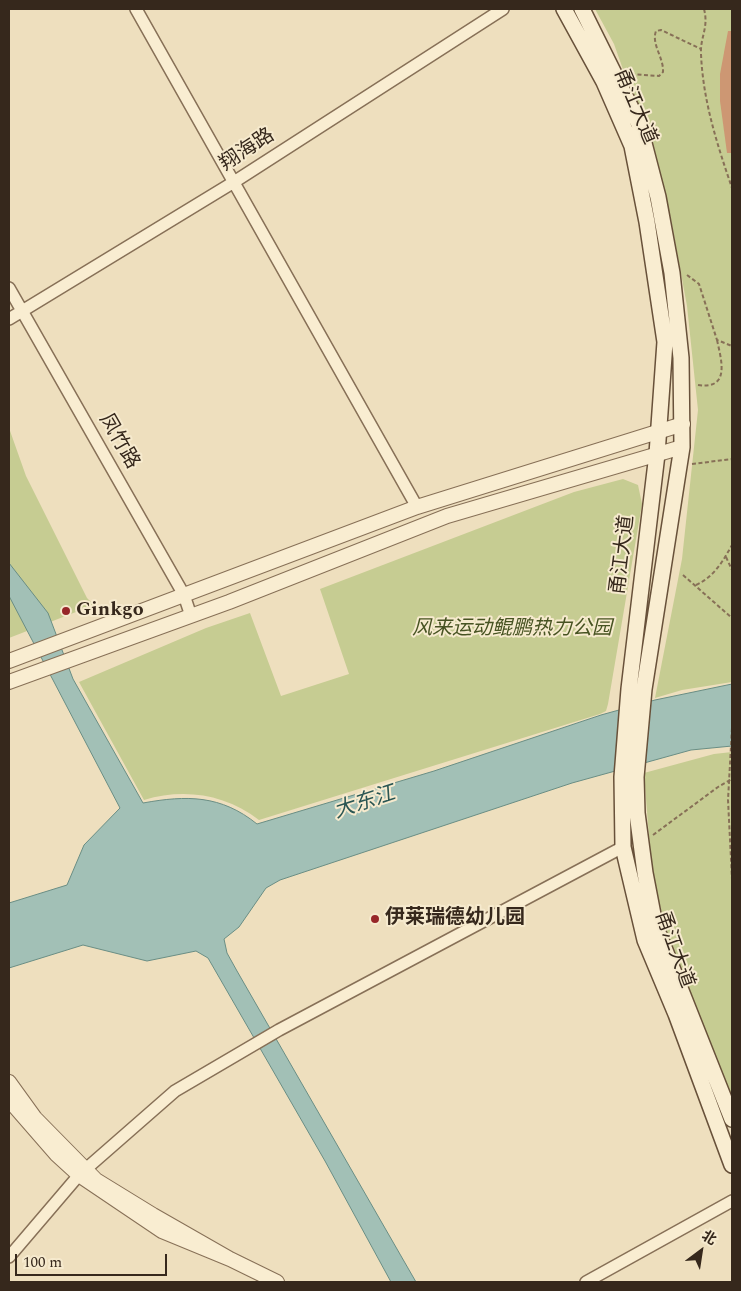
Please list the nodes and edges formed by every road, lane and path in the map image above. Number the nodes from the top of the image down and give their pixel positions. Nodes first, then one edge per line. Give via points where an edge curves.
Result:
1 (136, 9) edge
2 (503, 9) edge
3 (564, 9) edge
4 (582, 9) edge
5 (704, 9) edge
6 (701, 49) junction
7 (631, 74) dead end
8 (234, 182) junction
9 (732, 188) edge
10 (687, 275) dead end
11 (9, 288) edge
12 (22, 312) junction
13 (9, 319) edge
14 (717, 340) junction
15 (732, 346) edge
16 (698, 385) dead end
17 (683, 424) junction
18 (658, 434) junction
19 (682, 447) junction
20 (656, 454) junction
21 (732, 459) edge
22 (680, 465) junction
23 (418, 507) junction
24 (732, 545) edge
25 (726, 557) junction
26 (732, 570) edge
27 (683, 574) dead end
28 (695, 585) junction
29 (184, 595) junction
30 (191, 616) junction
31 (732, 618) edge
32 (9, 661) edge
33 (9, 682) edge
34 (636, 689) junction
35 (732, 728) edge
36 (732, 779) edge
37 (728, 781) junction
38 (732, 784) edge
39 (647, 839) dead end
40 (623, 847) junction
41 (732, 879) edge
42 (9, 1082) edge
43 (9, 1100) edge
44 (732, 1119) edge
45 (732, 1166) edge
46 (82, 1172) junction
47 (732, 1202) edge
48 (9, 1257) edge
49 (277, 1282) edge
50 (586, 1282) edge

1 - 8 street
2 - 8 street, 翔海路
3 - 18 main road, 甬江大道 via 604,82 632,146 647,222 664,342
4 - 17 main road, 甬江大道 via 639,124 658,197 672,273 681,358
5 - 6 path via 708,21
6 - 7 path via 661,30 656,31 654,36 664,64 663,72 659,76
6 - 9 path via 711,126
8 - 12 street, 翔海路
8 - 23 street
10 - 14 path via 699,284
11 - 12 street, 凤竹路
12 - 13 street, 翔海路
12 - 29 street, 凤竹路
14 - 15 path
14 - 16 path via 723,370 712,384
17 - 18 street
17 - 19 main road, 甬江大道
18 - 20 main road, 甬江大道
18 - 23 street
19 - 20 street
19 - 22 main road, 甬江大道
20 - 30 street via 447,516
20 - 34 main road, 甬江大道
21 - 22 path
22 - 34 main road, 甬江大道
23 - 29 street
24 - 25 path
25 - 26 path
25 - 28 path via 709,577
27 - 28 path
28 - 31 path
29 - 30 street, 凤竹路
29 - 32 street
30 - 33 street
34 - 40 main road, 甬江大道 via 622,769
34 - 44 main road, 甬江大道 via 636,812 654,925
35 - 37 path
36 - 37 path
37 - 38 path
37 - 39 path
37 - 41 path
40 - 45 main road, 甬江大道 via 645,940
40 - 46 street via 279,1030 175,1090
42 - 46 street
43 - 46 street via 56,1154
46 - 48 street
46 - 49 street via 162,1231
47 - 50 street

